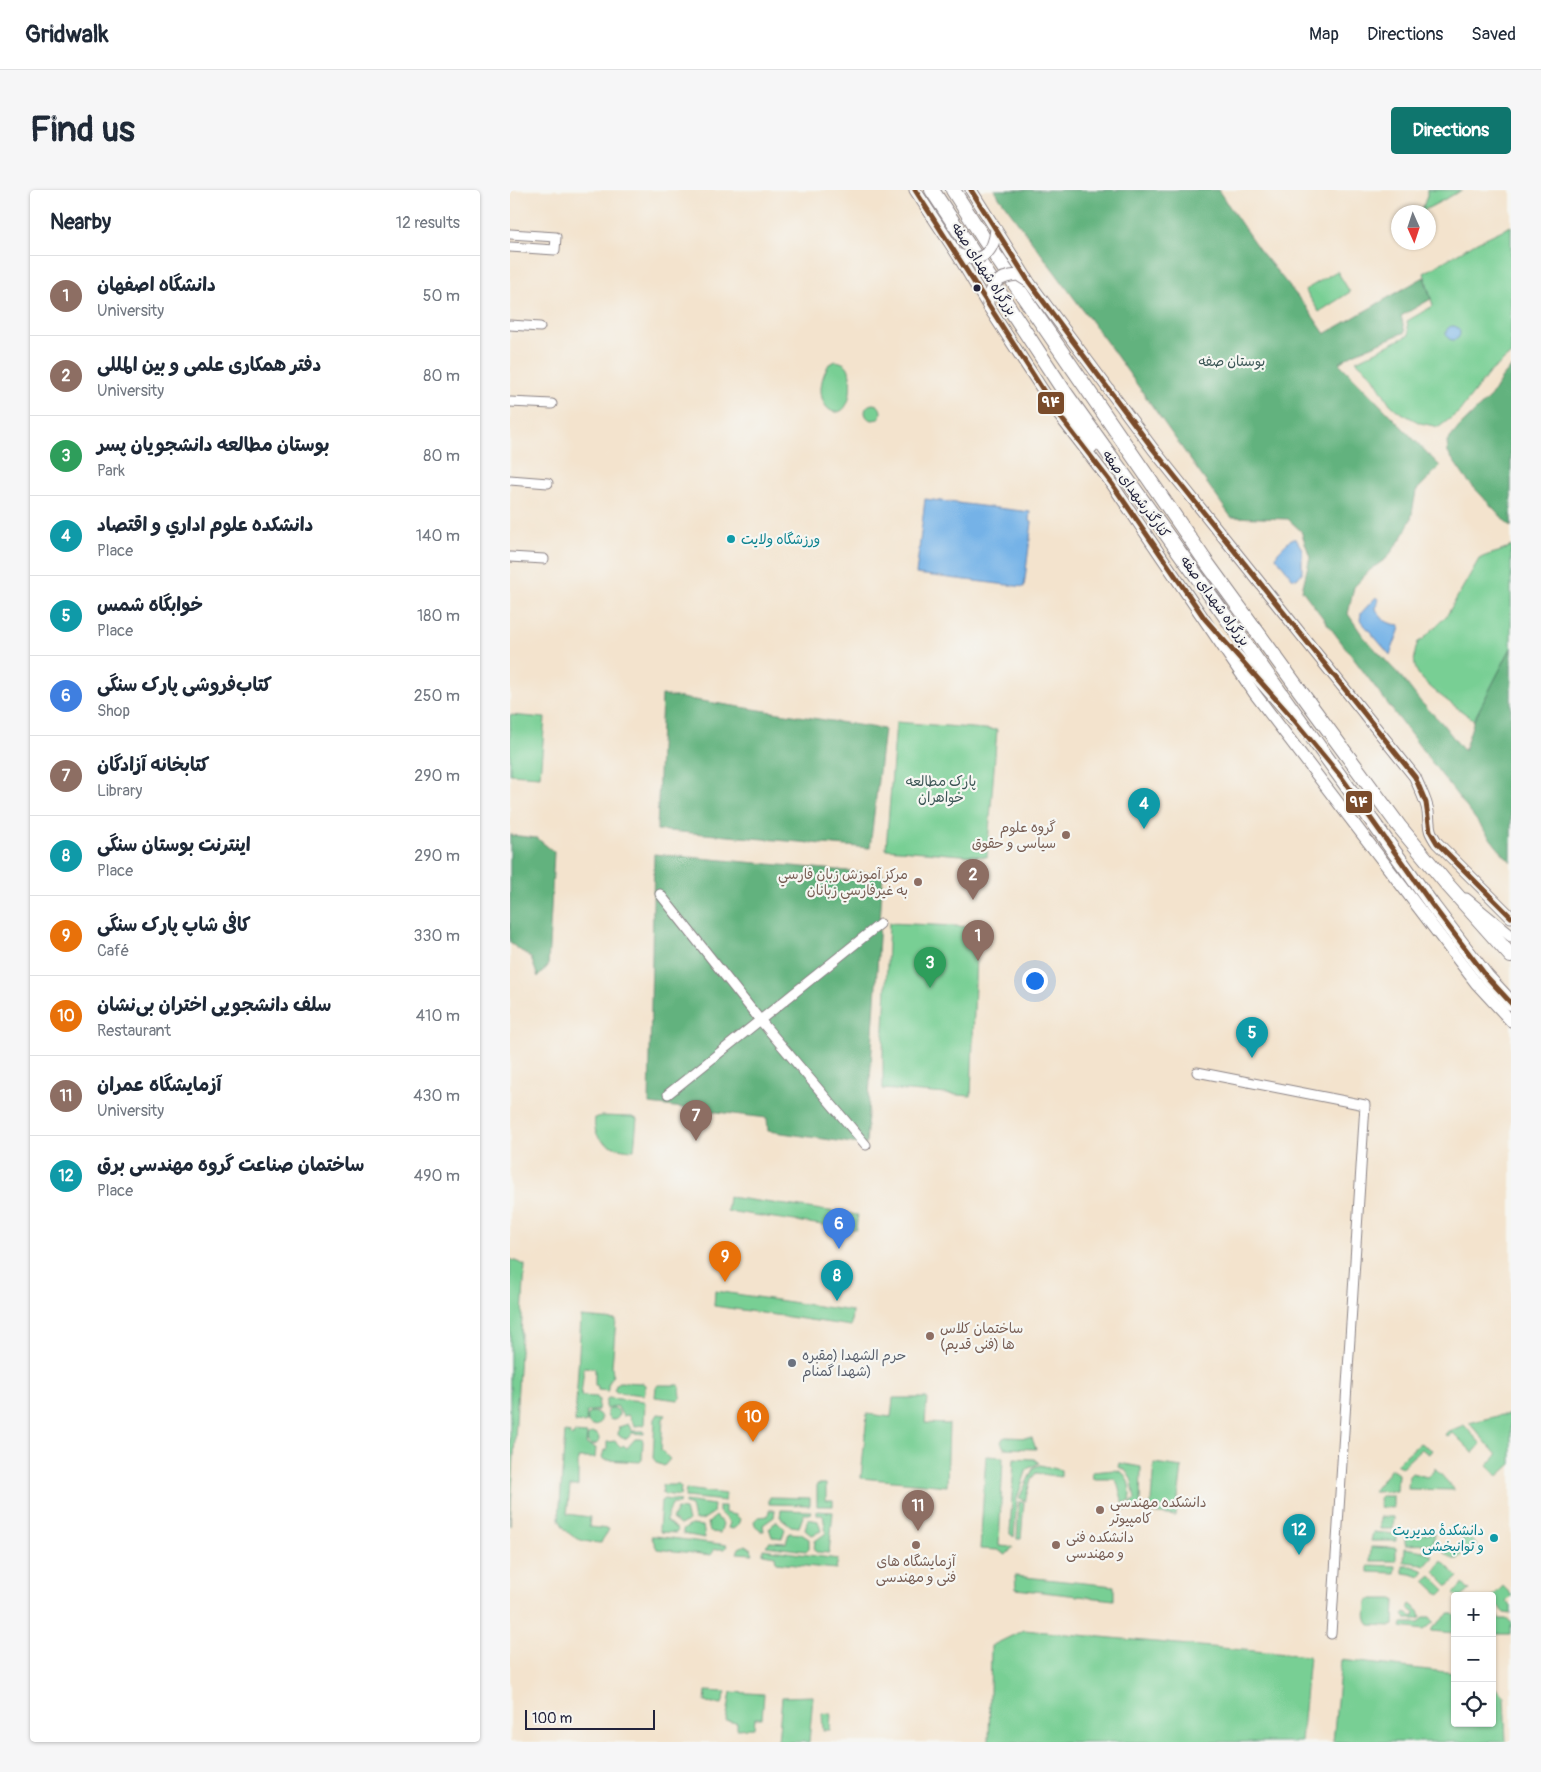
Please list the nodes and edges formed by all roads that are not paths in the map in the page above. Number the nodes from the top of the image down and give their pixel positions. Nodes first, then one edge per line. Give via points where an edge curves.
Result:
1 (915, 190) edge
2 (932, 190) edge
3 (953, 190) edge
4 (971, 190) edge
5 (996, 229) junction
6 (510, 234) edge
7 (510, 247) edge
8 (957, 254) junction
9 (1029, 282) junction
10 (988, 306) junction
11 (510, 325) edge
12 (540, 327) dead end
13 (1028, 336) junction
14 (510, 402) edge
15 (552, 404) dead end
16 (510, 480) edge
17 (548, 483) dead end
18 (510, 557) edge
19 (544, 559) dead end
20 (1197, 607) junction
21 (1205, 619) junction
22 (1342, 778) junction
23 (1446, 883) junction
24 (660, 894) dead end
25 (1511, 917) edge
26 (880, 924) dead end
27 (1511, 936) edge
28 (1511, 956) edge
29 (1511, 1003) edge
30 (760, 1020) junction
31 (1511, 1021) edge
32 (1197, 1072) dead end
33 (668, 1094) dead end
34 (866, 1145) dead end
35 (1331, 1634) dead end

1 - 8 main road, کنارگذرشهدای صفه
2 - 13 highway, بزرگراه شهدای صفه
3 - 23 highway, بزرگراه شهدای صفه via 1204,559 1399,826
4 - 5 main road
5 - 8 main road, bridge via 993,246 983,256 972,259
5 - 9 main road
6 - 7 street via 556,237 555,250
8 - 10 main road, کنارگذرشهدای صفه
9 - 10 main road, bridge via 1018,275 1000,278 989,292
9 - 25 main road via 1153,450 1415,777 1428,812 1430,834
10 - 20 main road, کنارگذرشهدای صفه via 1059,415 1112,484
11 - 12 street
13 - 20 main road via 1068,410
13 - 22 highway, بزرگراه شهدای صفه via 1076,410
14 - 15 street
16 - 17 street
18 - 19 street
20 - 21 main road, کنارگذرشهدای صفه
21 - 22 main road
21 - 31 main road, کنارگذرشهدای صفه via 1255,694 1346,814 1476,983
22 - 29 highway, بزرگراه شهدای صفه via 1433,906
23 - 27 main road
23 - 28 highway, بزرگراه شهدای صفه
24 - 30 street
26 - 30 street
30 - 33 street
30 - 34 street
32 - 35 street via 1365,1105

